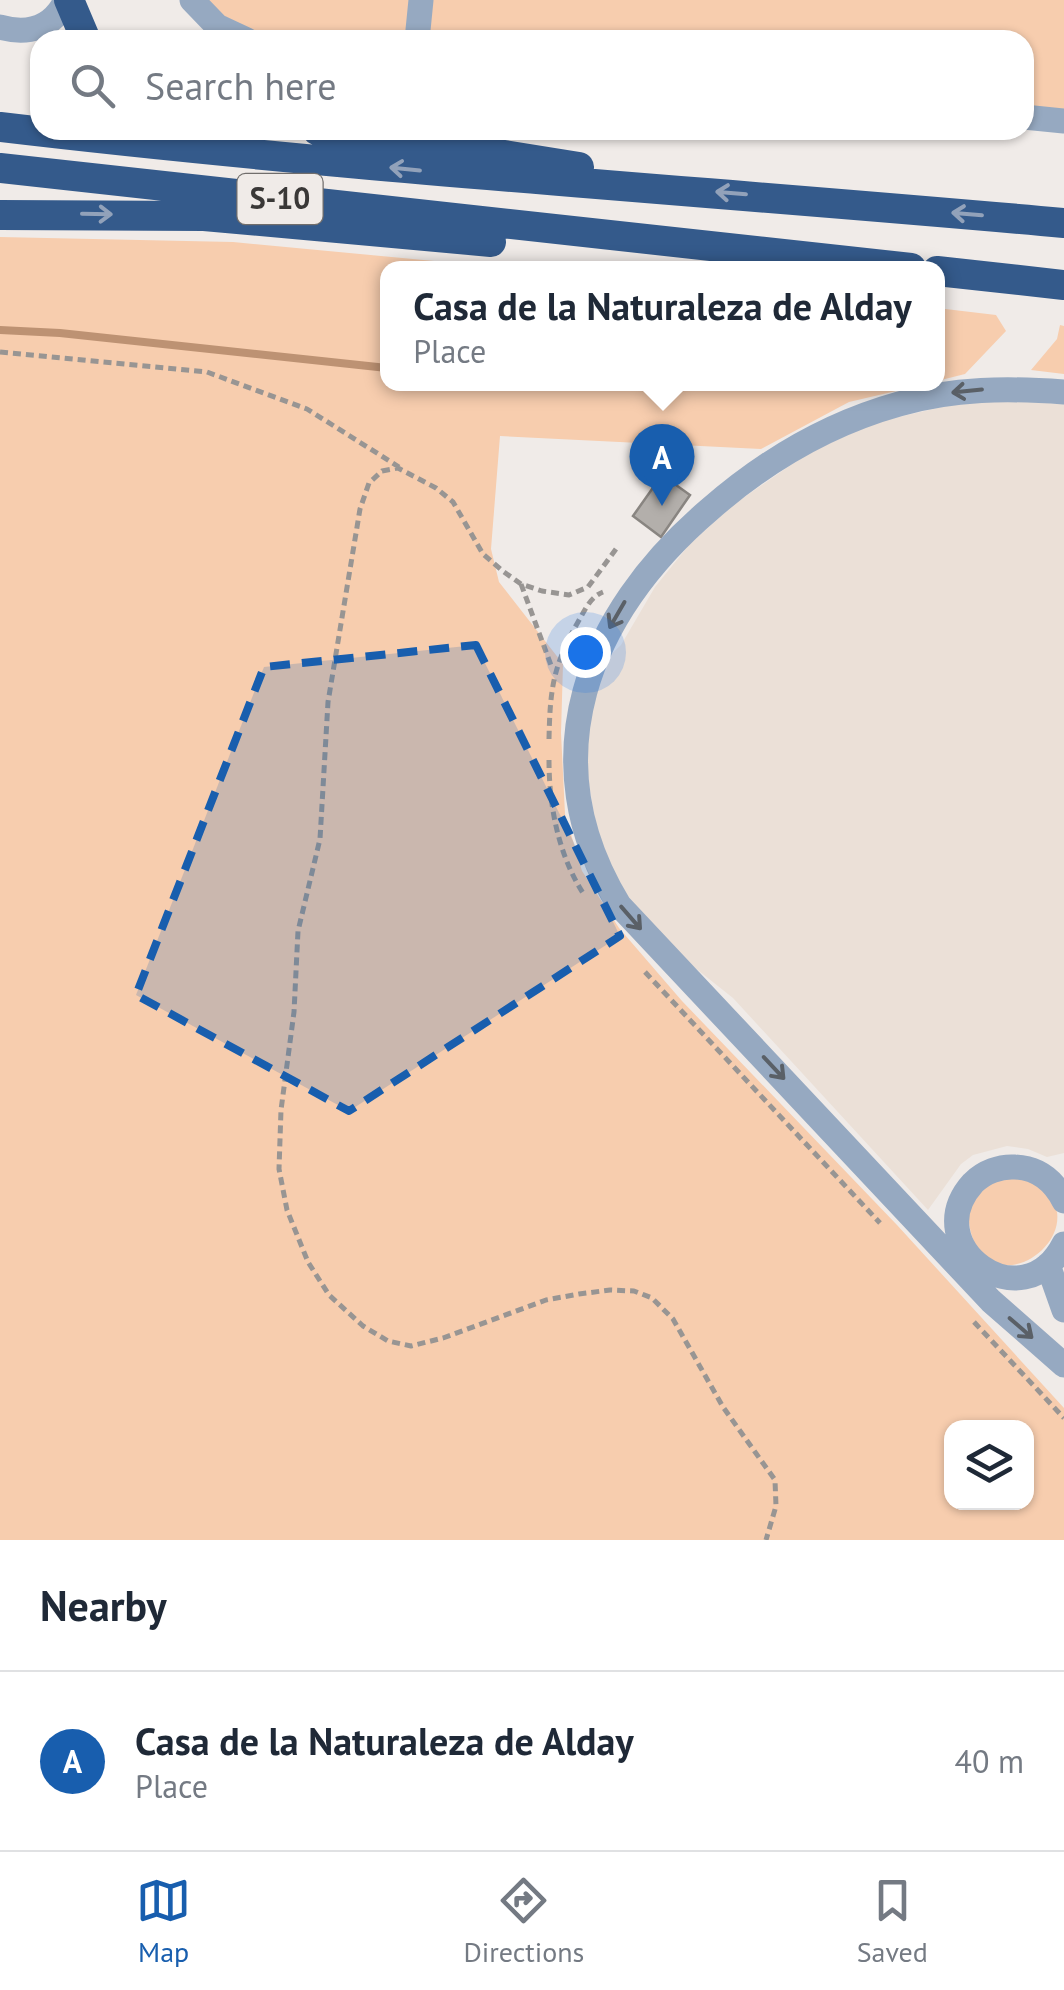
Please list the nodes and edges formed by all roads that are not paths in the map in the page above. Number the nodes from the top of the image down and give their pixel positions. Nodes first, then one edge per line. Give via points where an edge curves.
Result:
1 (68, 0) edge
2 (192, 0) edge
3 (421, 0) edge
4 (0, 27) edge
5 (30, 30) edge
6 (33, 30) edge
7 (82, 30) edge
8 (225, 30) edge
9 (418, 30) edge
10 (1034, 118) edge
11 (1064, 121) edge
12 (0, 127) edge
13 (30, 130) edge
14 (128, 140) edge
15 (391, 140) edge
16 (0, 168) edge
17 (680, 188) junction
18 (0, 215) edge
19 (1064, 223) edge
20 (788, 255) junction
21 (845, 261) edge
22 (945, 273) edge
23 (1064, 285) edge
24 (1064, 392) edge
25 (1064, 1201) edge
26 (1064, 1244) edge
27 (972, 1260) junction
28 (1048, 1265) junction
29 (991, 1301) junction
30 (1064, 1310) edge
31 (1064, 1365) edge

1 - 6 street
1 - 7 highway
2 - 8 street
3 - 9 street
4 - 5 street
10 - 11 street
13 -> 12 highway, S-10
17 -> 14 highway, S-10 via 502,178
15 - 17 highway
16 - 20 highway, S-10
19 -> 17 highway, S-10
18 -> 20 highway via 204,216 479,241
20 - 21 highway, S-10
22 - 23 highway
24 -> 29 street via 970,390 897,404 832,428 763,467 660,555 617,613 587,685 576,733 585,834 619,904
25 - 27 street via 1050,1180 1031,1170 987,1173 959,1207 960,1241
26 - 28 street
27 - 28 street via 1004,1278 1032,1275
27 - 29 street
28 - 30 street
29 -> 31 street

